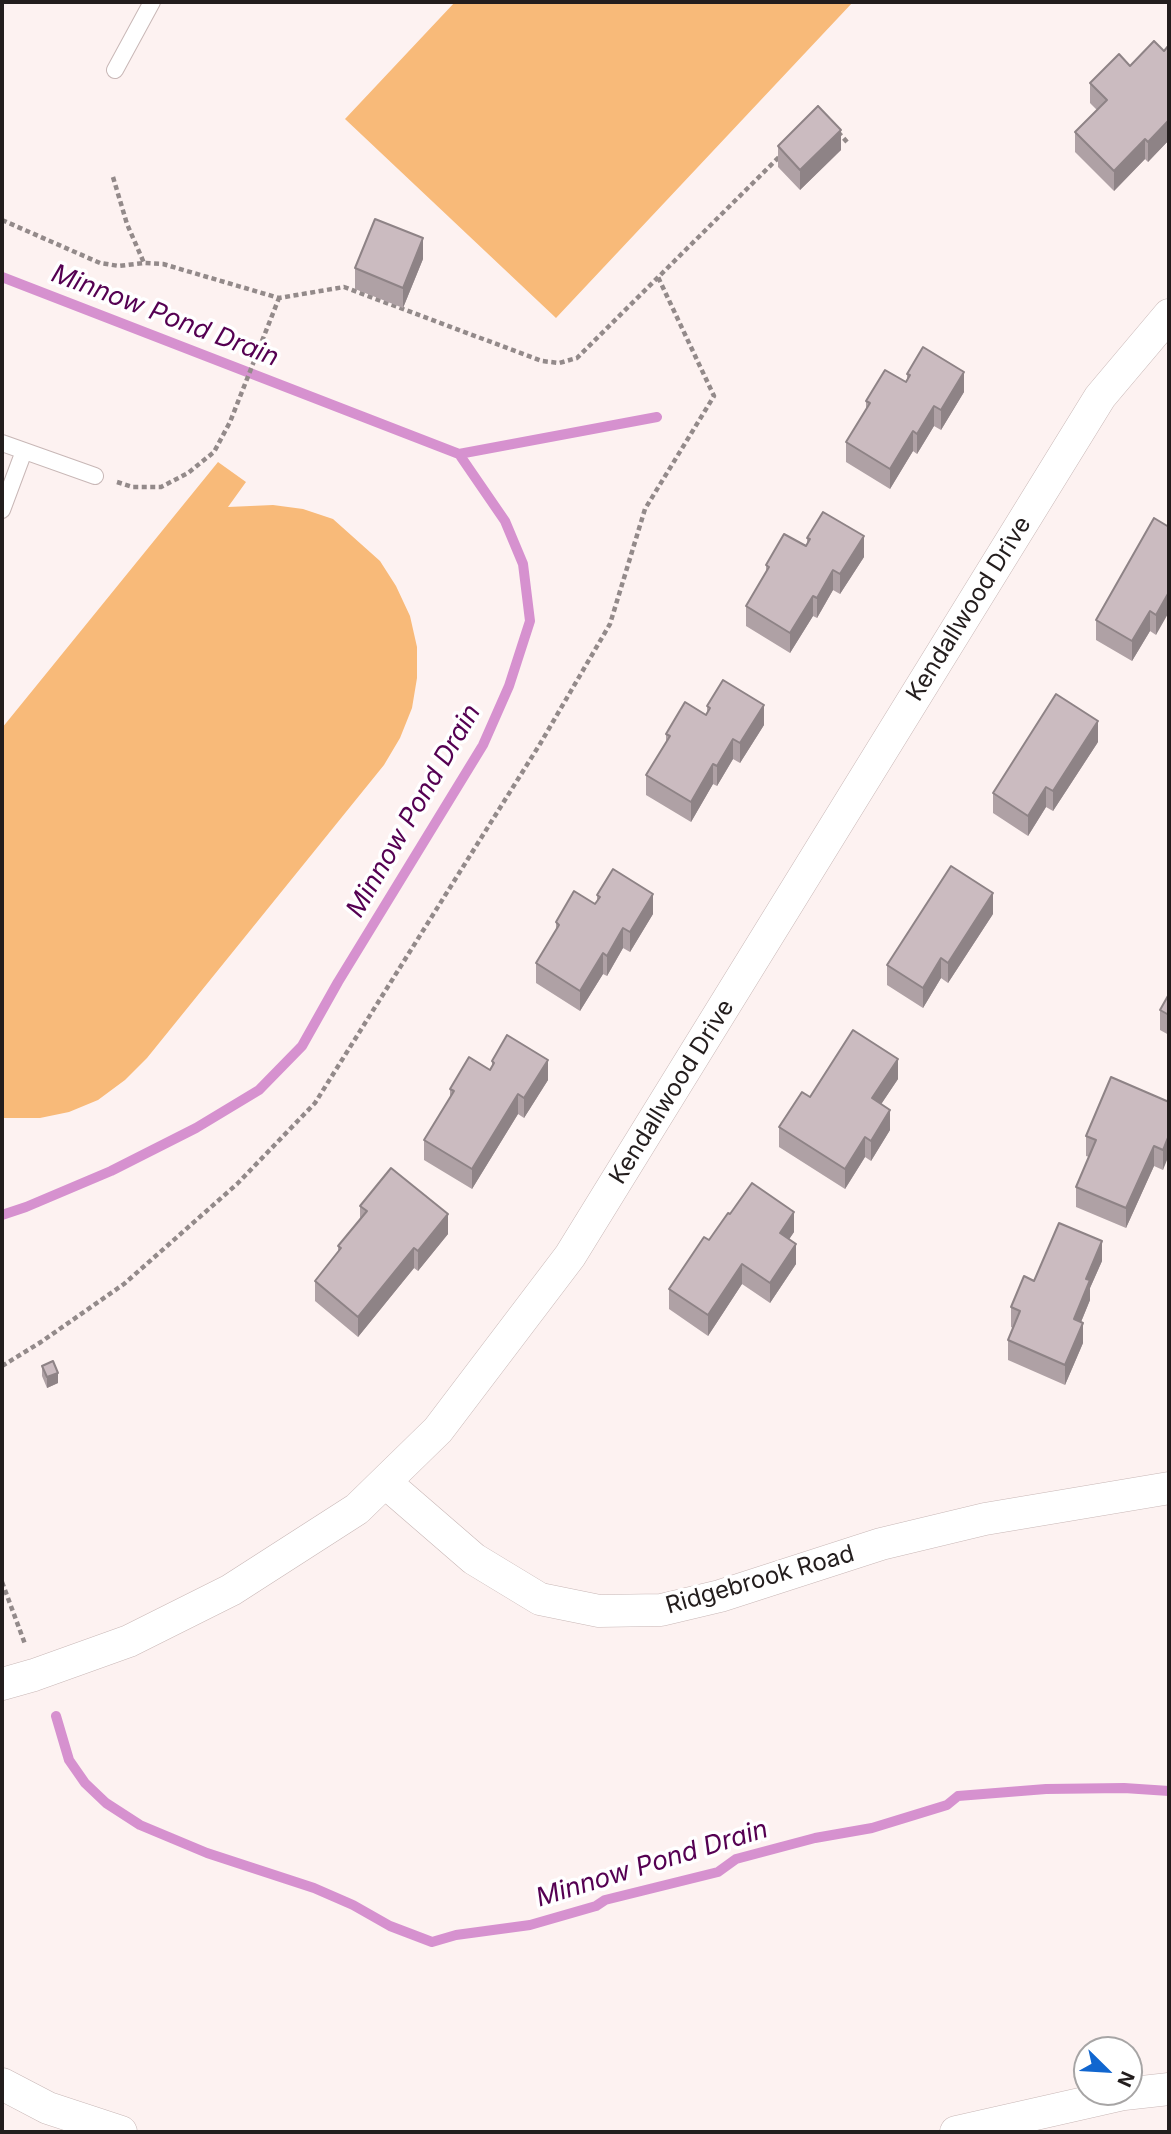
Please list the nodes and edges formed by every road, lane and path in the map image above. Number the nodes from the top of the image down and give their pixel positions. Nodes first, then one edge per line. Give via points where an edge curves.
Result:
1 (152, 2) edge
2 (115, 70) dead end
3 (830, 123) edge
4 (847, 142) dead end
5 (783, 153) edge
6 (114, 177) dead end
7 (2, 220) edge
8 (144, 263) junction
9 (658, 277) junction
10 (279, 298) junction
11 (1169, 315) edge
12 (2, 443) edge
13 (24, 451) junction
14 (95, 476) joint
15 (2, 510) edge
16 (2, 1366) edge
17 (385, 1482) junction
18 (1169, 1488) edge
19 (2, 1684) edge
20 (2, 2084) edge
21 (1169, 2089) edge
22 (121, 2132) edge
23 (956, 2132) edge

1 - 2 lane
3 - 4 path
5 - 9 path
6 - 8 path
7 - 8 path via 100,263
8 - 10 path via 163,264
9 - 10 path via 577,358 559,363 542,361 344,287
9 - 16 path via 714,396 645,509 610,624 540,744 315,1103 237,1184 124,1284
10 - 14 path via 230,422 208,458 162,487 133,487
11 - 17 street, Kendallwood Drive via 1100,397 570,1256 438,1430
12 - 13 lane
13 - 14 lane
13 - 15 lane
17 - 18 street, Ridgebrook Road via 474,1559 540,1599 599,1611 661,1609 985,1519
17 - 19 street, Kendallwood Drive via 357,1509 231,1590 129,1641
20 - 22 street via 48,2108
21 - 23 street via 1124,2094

